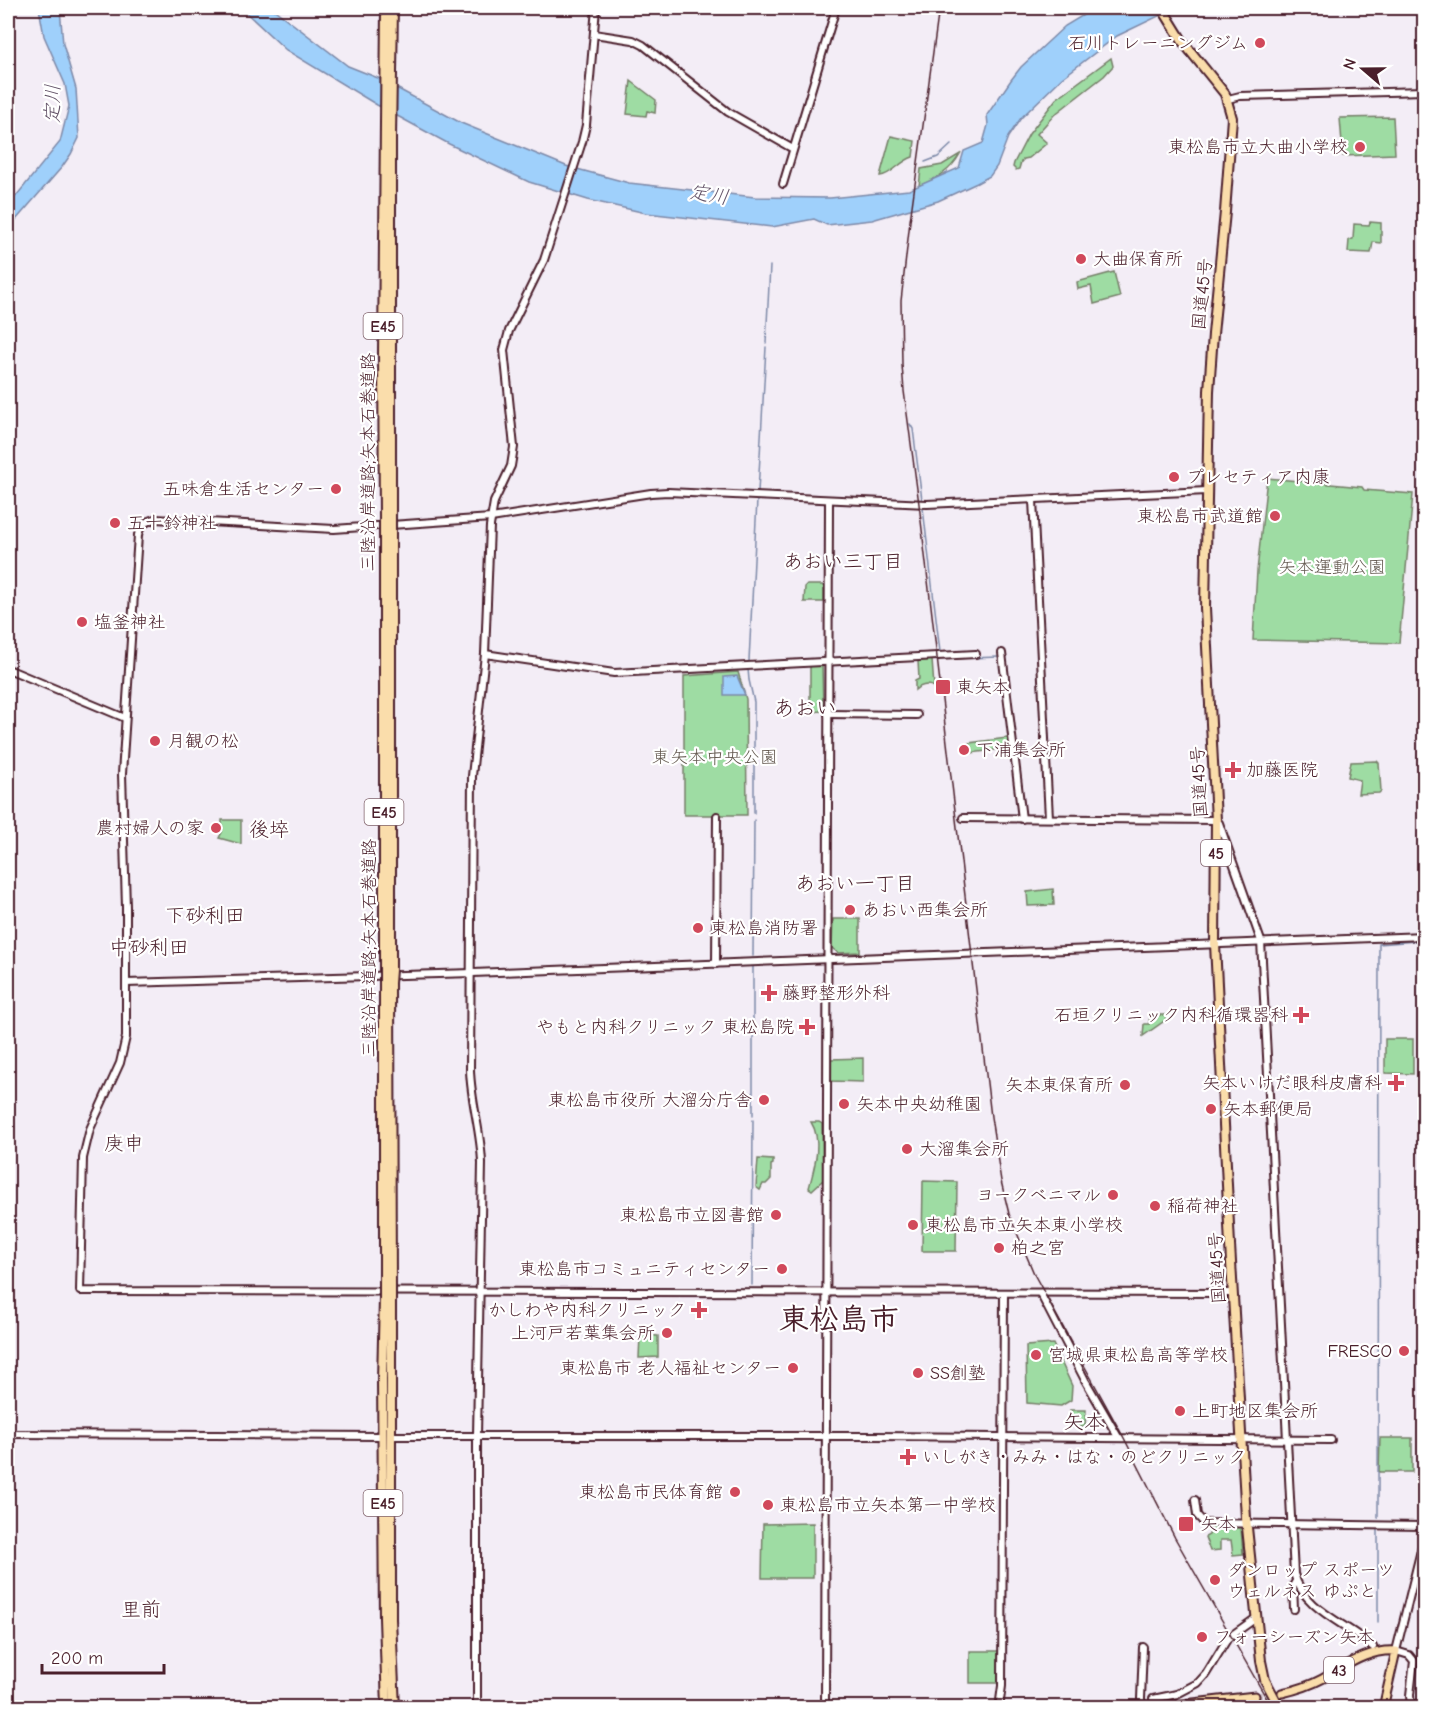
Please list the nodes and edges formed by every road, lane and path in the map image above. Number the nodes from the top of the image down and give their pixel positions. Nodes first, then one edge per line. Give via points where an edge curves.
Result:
1 (386, 8) edge
2 (393, 8) edge
3 (596, 8) edge
4 (836, 8) edge
5 (1165, 11) edge
6 (594, 34) junction
7 (388, 58) junction
8 (1425, 91) edge
9 (1228, 99) junction
10 (793, 150) junction
11 (783, 184) dead end
12 (1207, 491) junction
13 (829, 500) junction
14 (1033, 500) junction
15 (491, 518) junction
16 (1002, 653) dead end
17 (485, 654) junction
18 (976, 654) dead end
19 (829, 661) junction
20 (8, 669) edge
21 (828, 714) junction
22 (917, 715) dead end
23 (125, 718) junction
24 (717, 816) dead end
25 (963, 818) dead end
26 (1049, 818) junction
27 (1022, 819) junction
28 (1216, 820) junction
29 (1425, 936) edge
30 (1261, 941) junction
31 (1215, 944) junction
32 (827, 959) junction
33 (716, 964) junction
34 (471, 973) junction
35 (126, 983) junction
36 (479, 1292) junction
37 (826, 1293) junction
38 (1004, 1293) junction
39 (1040, 1293) junction
40 (1233, 1293) junction
41 (387, 1298) junction
42 (8, 1434) edge
43 (379, 1436) dead end
44 (395, 1436) dead end
45 (477, 1436) junction
46 (827, 1437) junction
47 (1003, 1437) junction
48 (1118, 1437) junction
49 (1241, 1438) junction
50 (1287, 1439) junction
51 (1331, 1440) dead end
52 (1195, 1500) dead end
53 (1246, 1523) junction
54 (1291, 1523) junction
55 (1425, 1526) edge
56 (1425, 1538) edge
57 (1296, 1581) junction
58 (1294, 1609) dead end
59 (1256, 1618) junction
60 (1143, 1647) dead end
61 (1373, 1647) dead end
62 (1396, 1651) junction
63 (1282, 1693) tunnel mouth
64 (1255, 1696) tunnel mouth
65 (1153, 1699) dead end
66 (387, 1707) edge
67 (395, 1707) edge
68 (477, 1707) edge
69 (825, 1707) edge
70 (999, 1707) edge
71 (1143, 1707) edge
72 (1149, 1707) edge
73 (1280, 1707) edge
74 (1383, 1707) edge
75 (1411, 1707) edge

1 - 7 highway, 三陸沿岸道路;矢本石巻道路 / E45
2 - 7 highway, 三陸沿岸道路;矢本石巻道路 / E45
3 - 6 street
4 - 10 street
5 - 9 highway via 1183,42
6 - 10 street via 643,45 728,112
6 - 15 street via 586,125 575,165 544,260 505,343 514,447
7 - 41 highway, 三陸沿岸道路;矢本石巻道路 / E45, bridge
8 - 9 street
9 - 12 highway, 国道45号 / 45 via 1232,129 1213,334
10 - 11 street
12 - 14 street
12 - 28 highway, 国道45号 / 45 via 1205,608
13 - 14 street via 927,504
13 - 15 street via 660,492
13 - 19 street
14 - 26 street
15 - 17 street
15 - 23 street via 334,529 155,519 145,523 138,535
16 - 27 street
17 - 19 street via 614,673
17 - 34 street via 472,776
18 - 19 street
19 - 21 street
20 - 23 street
21 - 22 street
21 - 32 street
23 - 35 street via 122,794
24 - 33 street
25 - 27 street
26 - 27 street
26 - 28 street
28 - 30 street
28 - 31 highway, 国道45号 / 45
29 - 30 street
30 - 31 street
30 - 50 street
31 - 32 street
31 - 40 highway, 国道45号 / 45
32 - 33 street
32 - 37 street
33 - 34 street
34 - 35 street
34 - 36 street via 470,1085 482,1149
35 - 36 street via 124,1052 90,1128 83,1158 80,1291
36 - 37 street
36 - 45 street
37 - 38 street
37 - 46 street
38 - 39 street
38 - 47 street
39 - 40 street
39 - 48 street
40 - 49 highway, 国道45号 / 45
41 - 66 highway, 三陸沿岸道路;矢本石巻道路 / E45 via 382,1380
41 - 67 highway, 三陸沿岸道路;矢本石巻道路 / E45
42 - 43 street
44 - 45 street
45 - 46 street
45 - 68 street
46 - 47 street
46 - 69 street
47 - 48 street
47 - 70 street
48 - 49 street
49 - 50 street
49 - 53 highway, 国道45号 / 45
50 - 51 street
50 - 54 street
52 - 53 street via 1202,1522
53 - 54 street
53 - 59 highway, 国道45号 / 45
54 - 55 street
54 - 57 street
56 - 62 street
57 - 58 street
57 - 61 street via 1313,1605
59 - 65 street via 1228,1638 1198,1683 1177,1694
59 - 73 highway, 国道45号 / 45 via 1263,1671
60 - 71 street
62 - 63 main road, 43 via 1364,1656 1313,1684
62 - 74 main road
62 - 75 street via 1409,1654 1414,1661
64 - 72 main road

